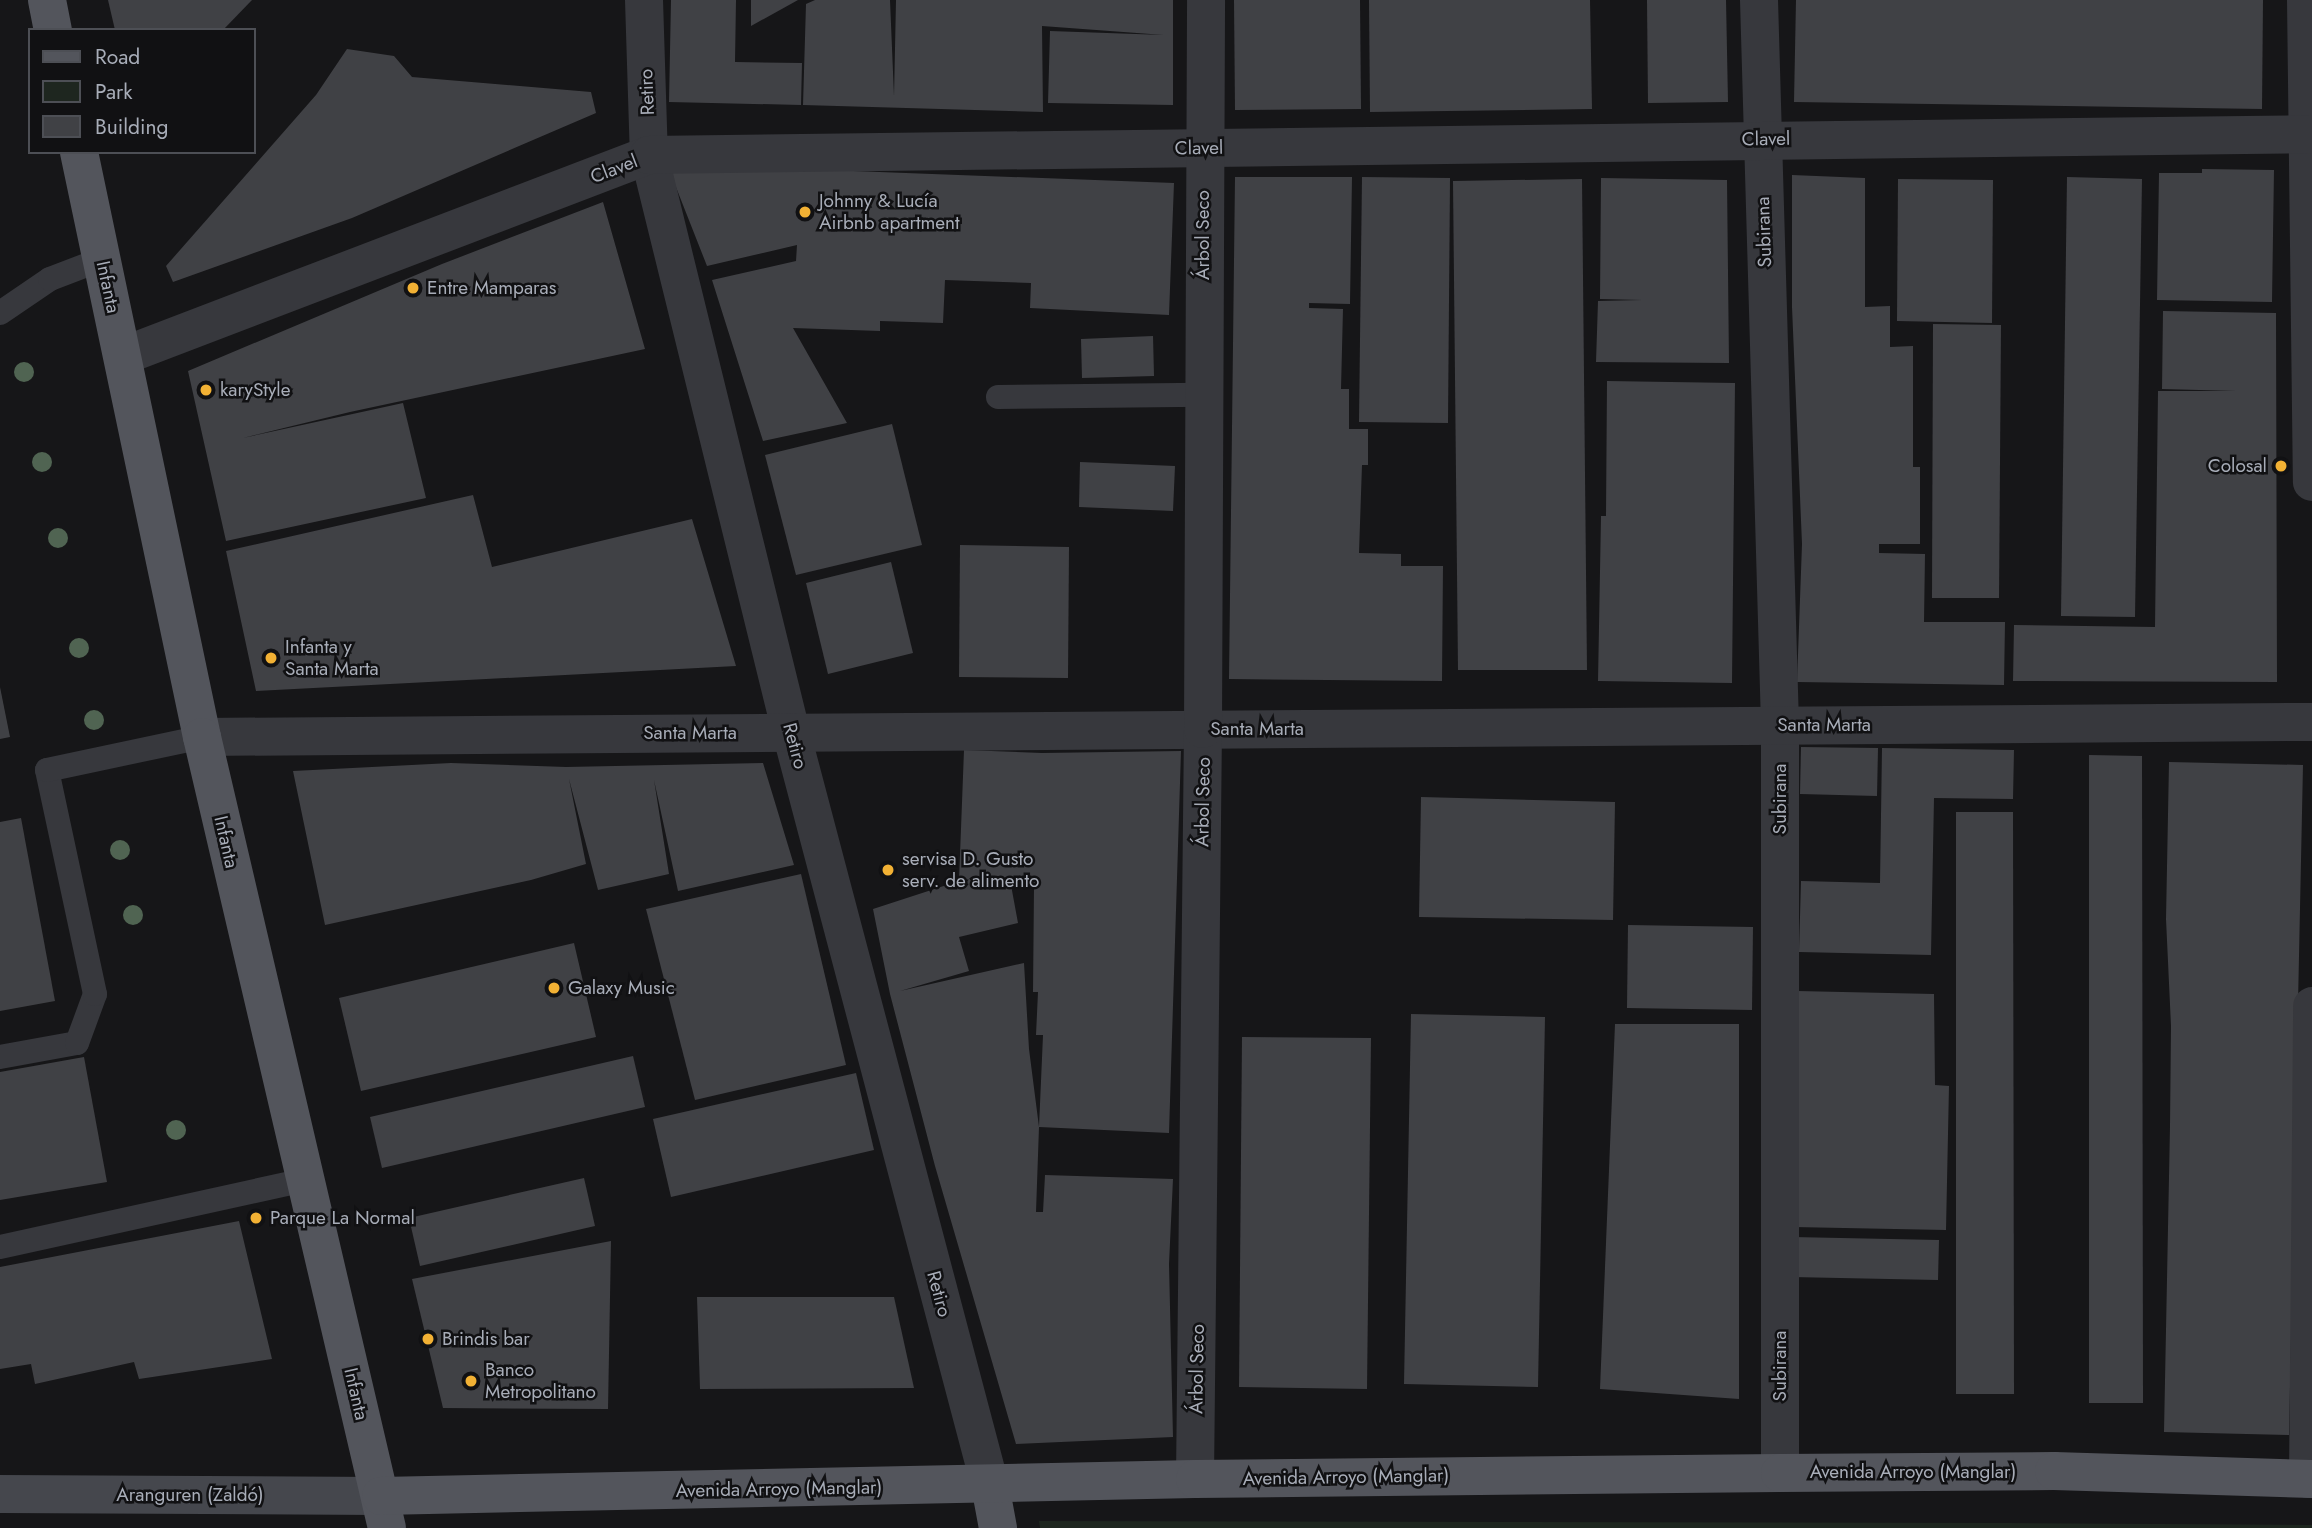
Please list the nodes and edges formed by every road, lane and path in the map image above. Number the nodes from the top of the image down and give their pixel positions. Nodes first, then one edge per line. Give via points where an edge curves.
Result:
1 (47, 0) edge
2 (644, 0) edge
3 (1206, 0) edge
4 (1759, 0) edge
5 (2306, 0) edge
6 (53, 28) edge
7 (2310, 134) edge
8 (1761, 139) junction
9 (1203, 148) junction
10 (79, 154) edge
11 (649, 155) junction
12 (102, 259) junction
13 (0, 313) edge
14 (123, 356) junction
15 (1203, 394) junction
16 (998, 397) dead end
17 (2312, 482) edge
18 (2312, 722) edge
19 (1780, 726) junction
20 (1203, 729) junction
21 (791, 732) junction
22 (202, 737) junction
23 (2312, 1006) edge
24 (0, 1057) edge
25 (305, 1180) junction
26 (0, 1247) edge
27 (1780, 1473) junction
28 (1195, 1479) junction
29 (2310, 1479) edge
30 (990, 1485) junction
31 (0, 1494) edge
32 (384, 1512) edge
33 (998, 1528) edge

1 - 6 main road
2 - 11 street, Retiro
3 - 9 street, Árbol Seco
4 - 8 street, Subirana
5 - 7 street
7 - 8 street, Clavel
7 - 17 street
8 - 9 street, Clavel
8 - 19 street, Subirana
9 - 11 street, Clavel
9 - 15 street, Árbol Seco
10 - 12 main road, Infanta
11 - 14 street, Clavel
11 - 21 street, Retiro
12 - 13 lane via 50,279
12 - 14 main road, Infanta
14 - 22 main road, Infanta
15 - 16 lane
15 - 20 street, Árbol Seco
18 - 19 street, Santa Marta
19 - 20 street, Santa Marta
19 - 27 street, Subirana
20 - 21 street, Santa Marta
20 - 28 street, Árbol Seco
21 - 22 street, Santa Marta
21 - 30 street, Retiro
22 - 24 lane via 47,769 95,994 77,1043
22 - 25 main road, Infanta
23 - 29 street
25 - 26 lane
25 - 32 main road, Infanta
27 - 28 main road, Avenida Arroyo (Manglar)
27 - 29 main road, Avenida Arroyo (Manglar) via 2054,1471
28 - 30 main road, Avenida Arroyo (Manglar)
30 - 32 main road, Avenida Arroyo (Manglar)
30 - 33 main road
31 - 32 main road, Aranguren (Zaldó)

